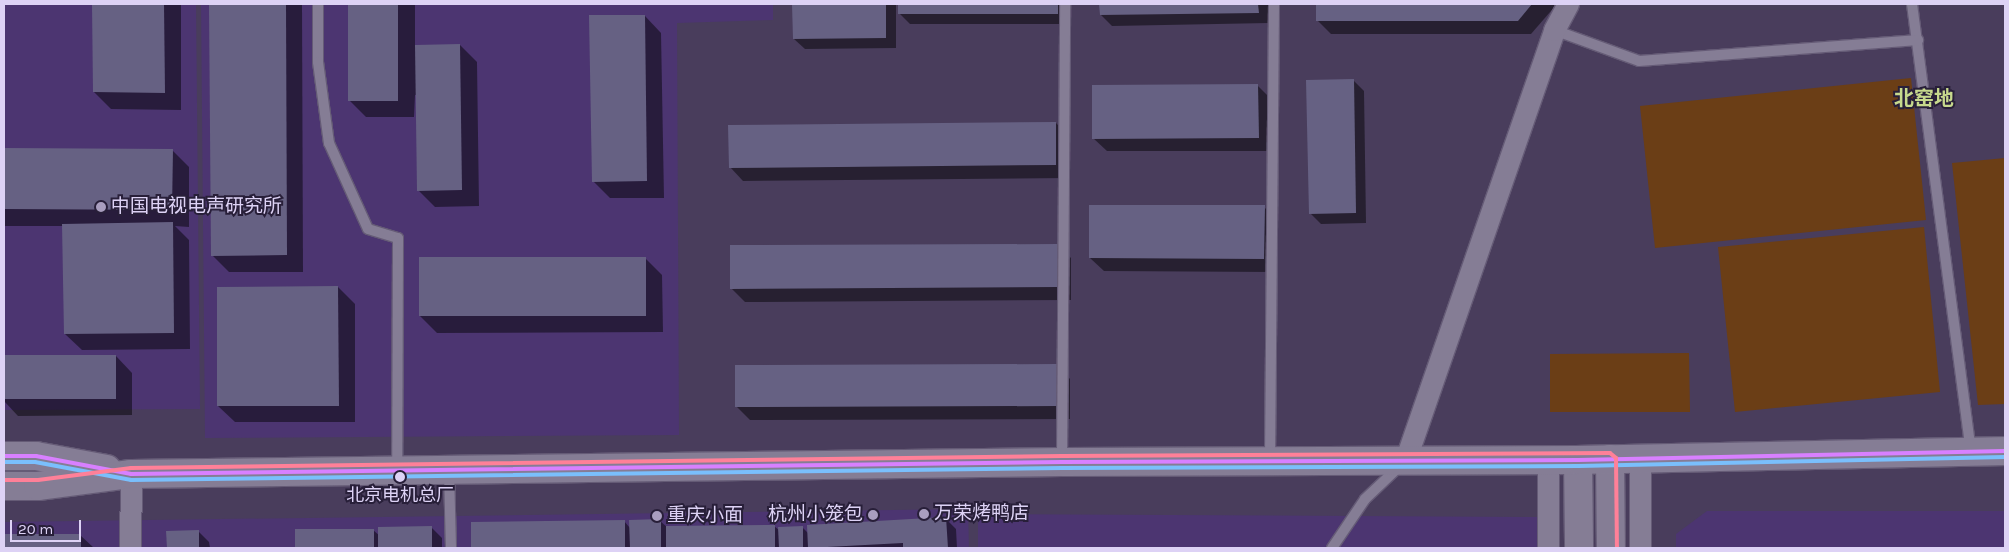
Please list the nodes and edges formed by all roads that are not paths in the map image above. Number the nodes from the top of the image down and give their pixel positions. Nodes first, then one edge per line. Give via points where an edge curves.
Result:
1 (318, 4) edge
2 (1065, 4) edge
3 (1274, 4) edge
4 (1568, 4) edge
5 (1912, 4) edge
6 (1554, 30) junction
7 (1918, 40) junction
8 (1971, 452) junction
9 (2005, 452) edge
10 (4, 456) edge
11 (1640, 458) junction
12 (1610, 459) junction
13 (1548, 460) junction
14 (1578, 460) junction
15 (1405, 461) junction
16 (1062, 462) junction
17 (1270, 462) junction
18 (397, 471) junction
19 (449, 471) junction
20 (131, 474) junction
21 (4, 486) edge
22 (130, 548) edge
23 (451, 548) edge
24 (1332, 548) edge
25 (1548, 548) edge
26 (1579, 548) edge
27 (1611, 548) edge
28 (1640, 548) edge

1 - 18 lane via 318,62 329,143 368,229 398,238
2 - 16 lane
3 - 17 lane
4 - 6 street
5 - 7 lane
6 - 7 lane via 1639,62
6 - 15 street
7 - 8 lane
8 - 9 street
8 - 11 street
10 - 20 street via 36,456
11 - 12 street
11 - 28 street
12 - 14 street
12 - 27 street
13 - 14 street
13 - 15 street
13 - 25 street
14 - 26 street
15 - 17 street
15 - 24 lane via 1365,499
16 - 17 street
16 - 19 street
18 - 19 street
18 - 20 street
19 - 23 lane
20 - 21 street via 38,486
20 - 22 street

